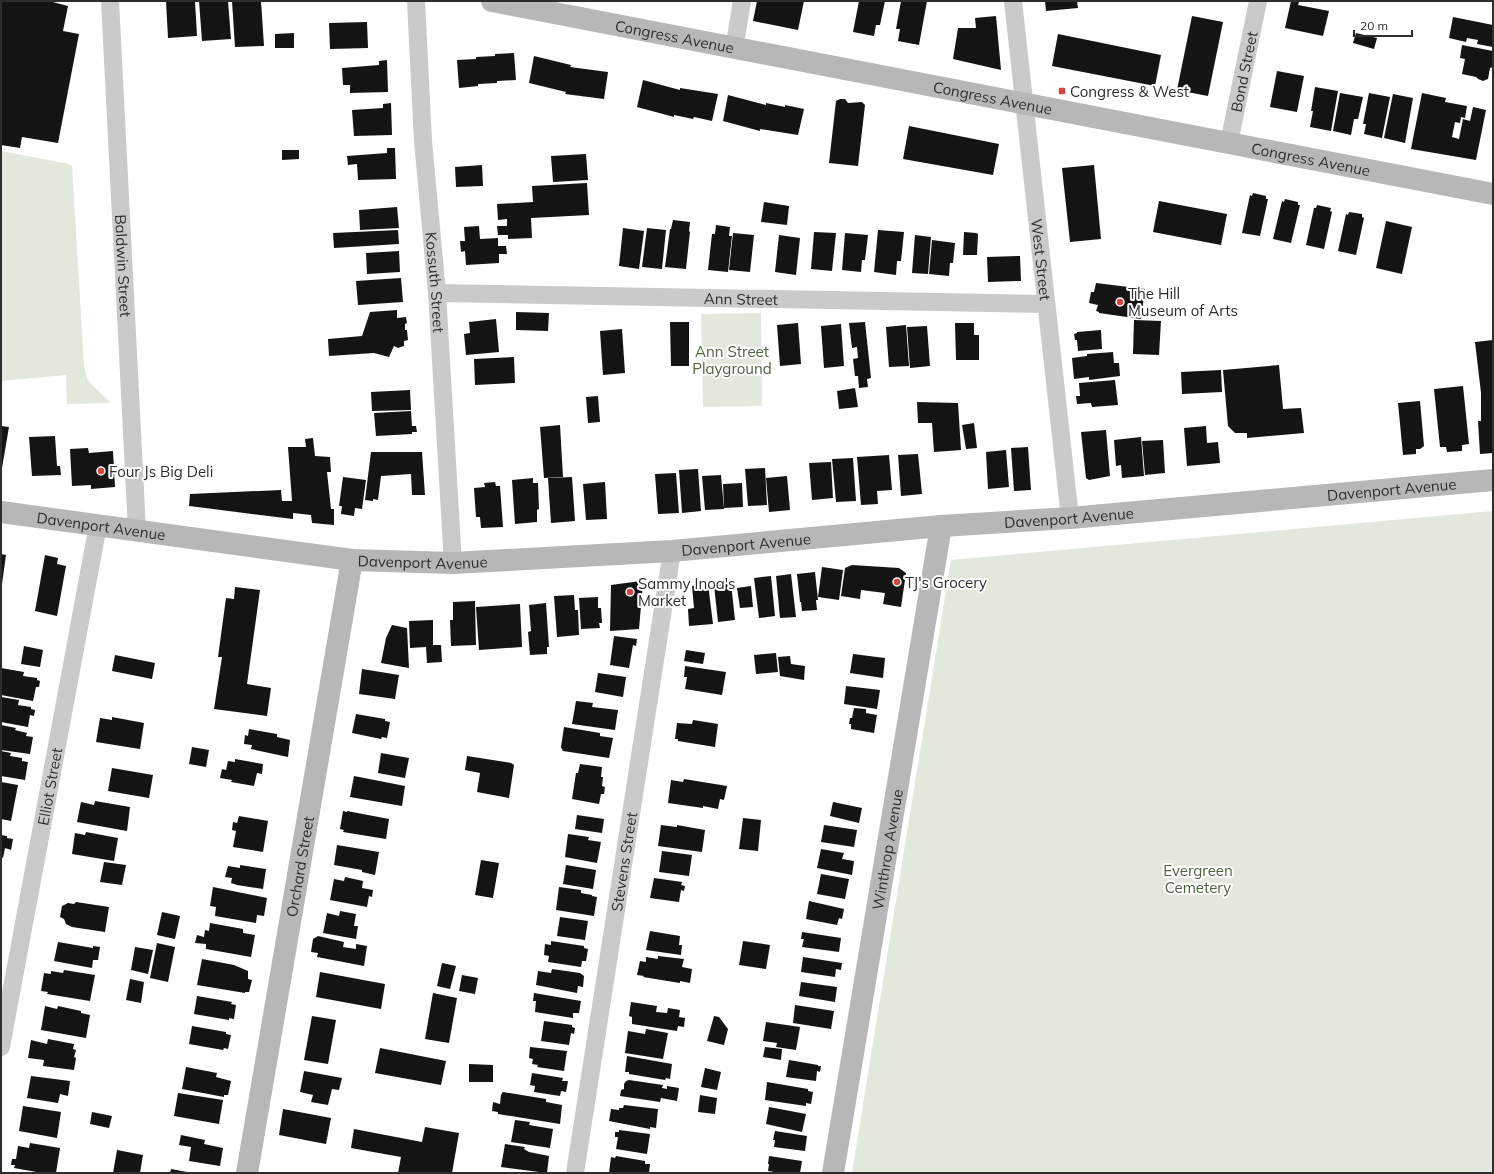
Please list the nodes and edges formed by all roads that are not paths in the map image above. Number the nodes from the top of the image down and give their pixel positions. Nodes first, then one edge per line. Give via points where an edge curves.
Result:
1 (110, 1) edge
2 (416, 1) edge
3 (495, 1) edge
4 (742, 1) edge
5 (1013, 1) edge
6 (1258, 1) edge
7 (734, 49) junction
8 (1024, 103) junction
9 (1229, 143) junction
10 (1492, 191) edge
11 (437, 293) junction
12 (1046, 304) junction
13 (1493, 480) edge
14 (1, 512) edge
15 (1070, 518) junction
16 (98, 525) junction
17 (941, 526) junction
18 (136, 530) junction
19 (672, 551) junction
20 (352, 560) junction
21 (453, 563) junction
22 (1, 1047) edge
23 (247, 1173) edge
24 (575, 1173) edge
25 (833, 1173) edge

1 - 18 street, Baldwin Street
2 - 11 street, Kossuth Street via 423,142
3 - 7 main road, Congress Avenue
4 - 7 street
5 - 8 street, West Street
6 - 9 street, Bond Street
7 - 8 main road, Congress Avenue
8 - 9 main road, Congress Avenue
8 - 12 street, West Street
9 - 10 main road, Congress Avenue
11 - 12 street, Ann Street
11 - 21 street, Kossuth Street
12 - 15 street, West Street
13 - 15 main road, Davenport Avenue
14 - 16 main road, Davenport Avenue
15 - 17 main road, Davenport Avenue
16 - 18 main road, Davenport Avenue
16 - 22 street, Elliot Street
17 - 19 main road, Davenport Avenue
17 - 25 main road, Winthrop Avenue
18 - 20 main road, Davenport Avenue
19 - 21 main road, Davenport Avenue
19 - 24 street, Stevens Street
20 - 21 main road, Davenport Avenue
20 - 23 main road, Orchard Street

